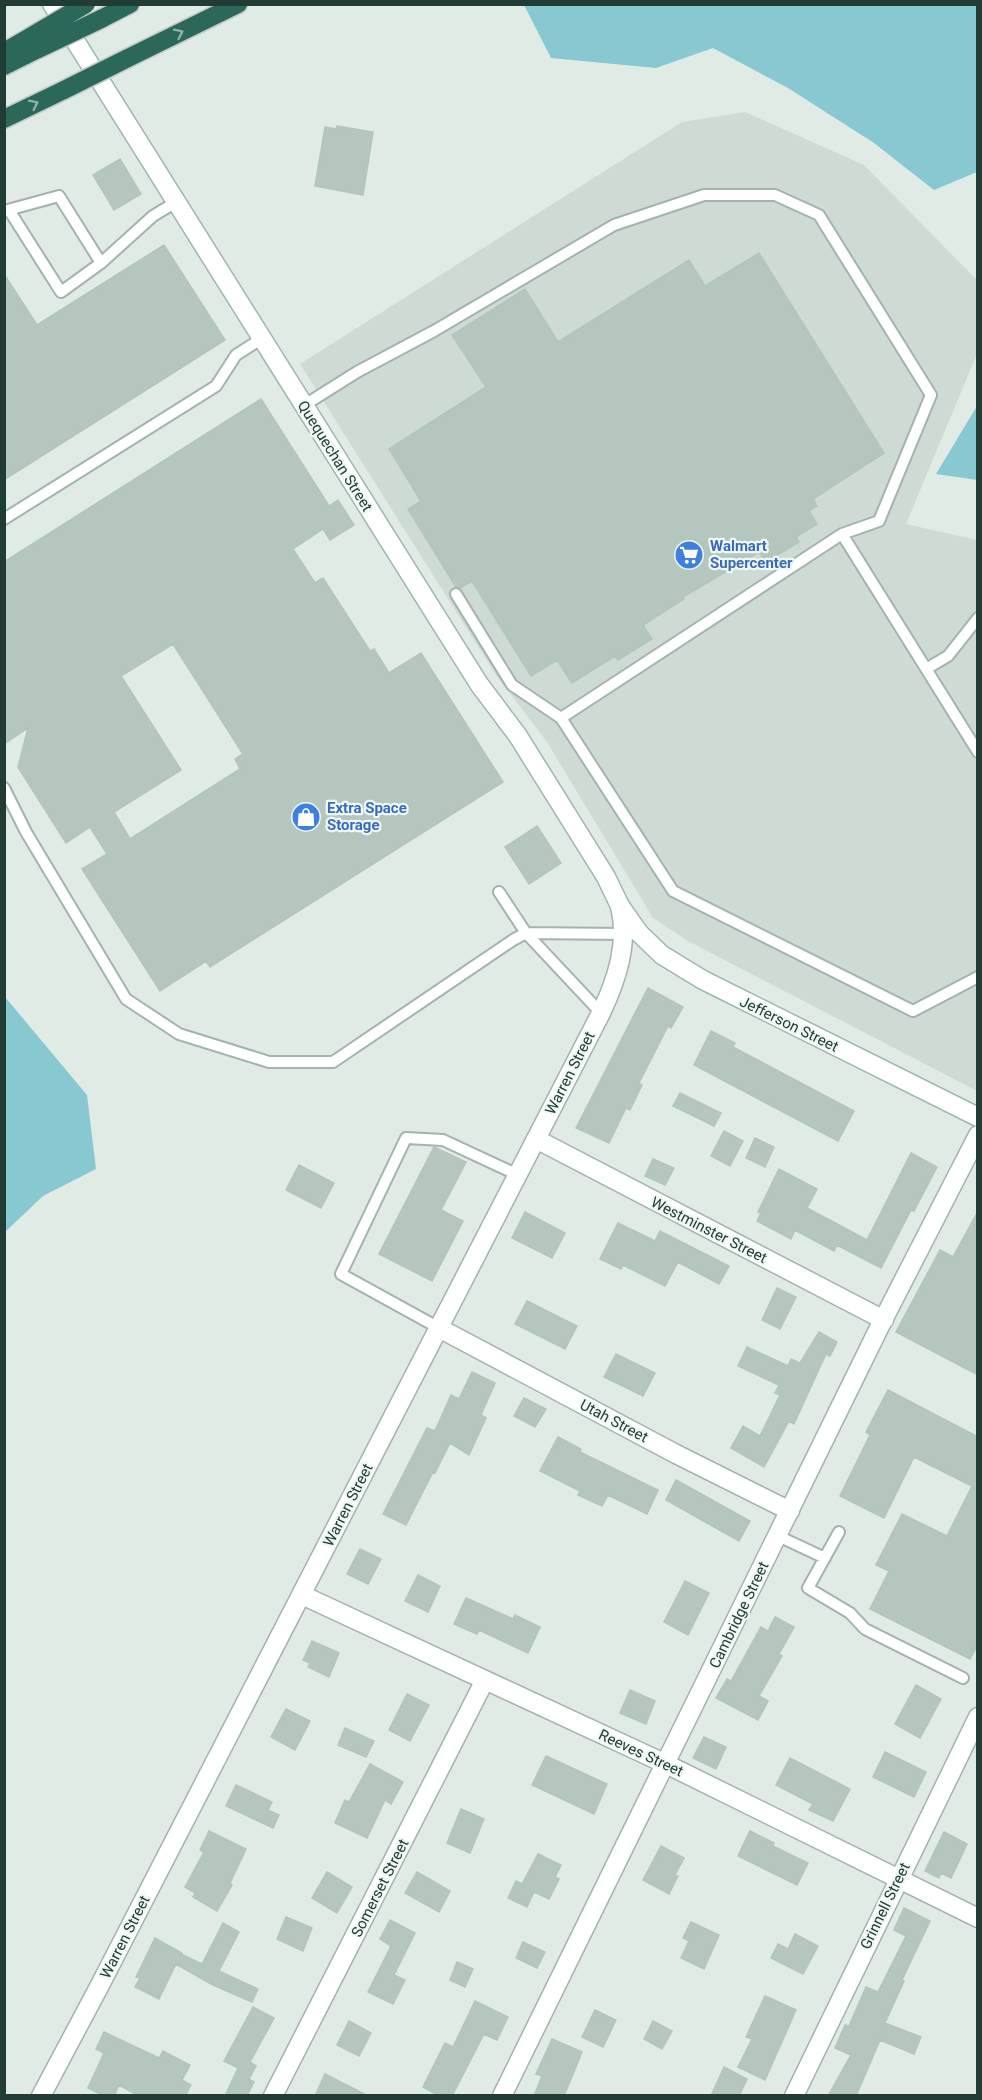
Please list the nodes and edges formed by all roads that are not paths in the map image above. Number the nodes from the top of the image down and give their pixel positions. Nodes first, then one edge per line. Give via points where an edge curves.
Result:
1 (51, 4) edge
2 (86, 4) edge
3 (130, 4) edge
4 (238, 4) edge
5 (34, 43) junction
6 (4, 52) edge
7 (4, 66) edge
8 (4, 119) edge
9 (176, 202) junction
10 (7, 211) edge
11 (101, 263) junction
12 (261, 339) junction
13 (303, 406) junction
14 (4, 519) edge
15 (842, 534) junction
16 (456, 594) dead end
17 (978, 618) edge
18 (926, 669) junction
19 (561, 718) junction
20 (978, 752) edge
21 (4, 788) edge
22 (499, 892) dead end
23 (620, 906) junction
24 (526, 933) junction
25 (624, 934) junction
26 (978, 977) edge
27 (601, 1013) junction
28 (978, 1117) edge
29 (978, 1135) edge
30 (536, 1140) junction
31 (518, 1174) junction
32 (884, 1320) junction
33 (439, 1328) junction
34 (790, 1511) junction
35 (839, 1532) dead end
36 (778, 1536) junction
37 (825, 1558) junction
38 (302, 1595) junction
39 (963, 1678) dead end
40 (485, 1680) junction
41 (978, 1717) edge
42 (666, 1764) junction
43 (898, 1879) junction
44 (978, 1918) edge
45 (41, 2096) edge
46 (273, 2096) edge
47 (502, 2096) edge
48 (794, 2096) edge

1 - 9 street, Quequechan Street
2 - 5 highway, bridge
3 - 5 highway, bridge
8 -> 4 highway, bridge
5 - 6 highway
5 - 7 highway
9 - 11 lane via 153,216
9 - 12 street, Quequechan Street
10 - 11 lane via 59,196
10 - 11 lane via 61,292
12 - 13 street, Quequechan Street
12 - 14 lane via 236,355 216,386
13 - 15 lane via 614,225 704,195 775,195 819,215 931,395 879,521
13 - 23 street, Quequechan Street via 478,684 518,736
15 - 18 lane
15 - 19 lane
16 - 19 lane via 512,686
17 - 18 lane via 948,656
18 - 20 lane
19 - 26 lane via 673,891 913,1011
21 - 24 lane via 126,999 179,1034 269,1062 333,1062
22 - 24 lane
23 - 25 street, Warren Street
23 - 28 street, Jefferson Street via 650,946 696,976
24 - 25 lane
24 - 27 lane
25 - 27 street, Warren Street via 617,972
27 - 30 street, Warren Street
29 - 32 street, Cambridge Street
30 - 31 street, Warren Street
30 - 32 street, Westminster Street
31 - 33 street, Warren Street
31 - 33 lane via 443,1140 406,1138 341,1274
32 - 34 street, Cambridge Street
33 - 34 street, Utah Street
33 - 38 street, Warren Street
34 - 36 street, Cambridge Street
35 - 37 lane
36 - 37 lane
36 - 42 street, Cambridge Street
37 - 39 lane via 808,1588 850,1613 865,1629
38 - 40 street, Reeves Street
38 - 45 street, Warren Street
40 - 42 street, Reeves Street
40 - 46 street, Somerset Street
41 - 43 street, Grinnell Street
42 - 43 street, Reeves Street
42 - 47 street, Cambridge Street
43 - 44 street, Reeves Street
43 - 48 street, Grinnell Street

